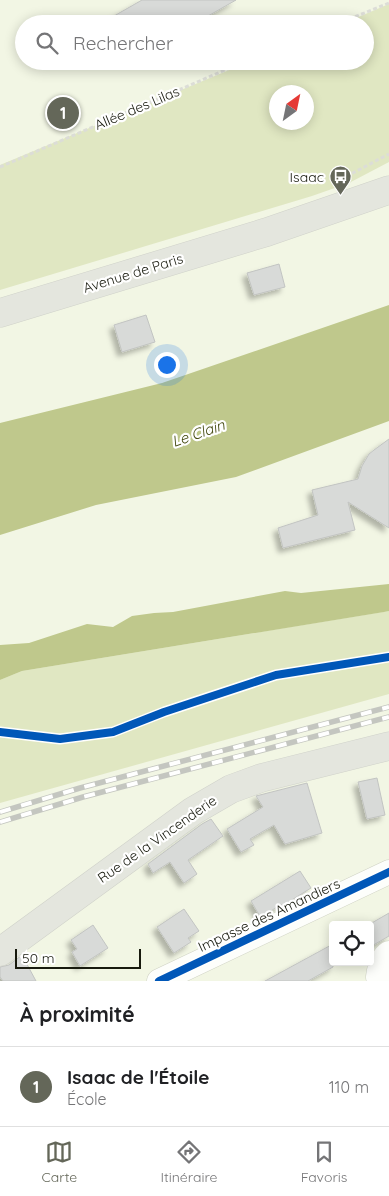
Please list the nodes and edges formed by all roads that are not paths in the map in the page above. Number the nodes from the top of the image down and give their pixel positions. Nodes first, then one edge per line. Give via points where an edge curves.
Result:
1 (389, 190) edge
2 (389, 206) edge
3 (267, 232) junction
4 (0, 314) edge
5 (389, 746) edge
6 (389, 872) edge
7 (0, 952) edge
8 (389, 953) edge
9 (379, 977) edge
10 (159, 981) edge

1 - 3 main road, Avenue de Paris
2 - 3 main road, Avenue de Paris
3 - 4 main road, Avenue de Paris
5 - 7 main road, Rue de la Vincenderie via 261,778 232,789 193,811
6 - 10 street, Impasse des Amandiers
8 - 9 street via 379,967

